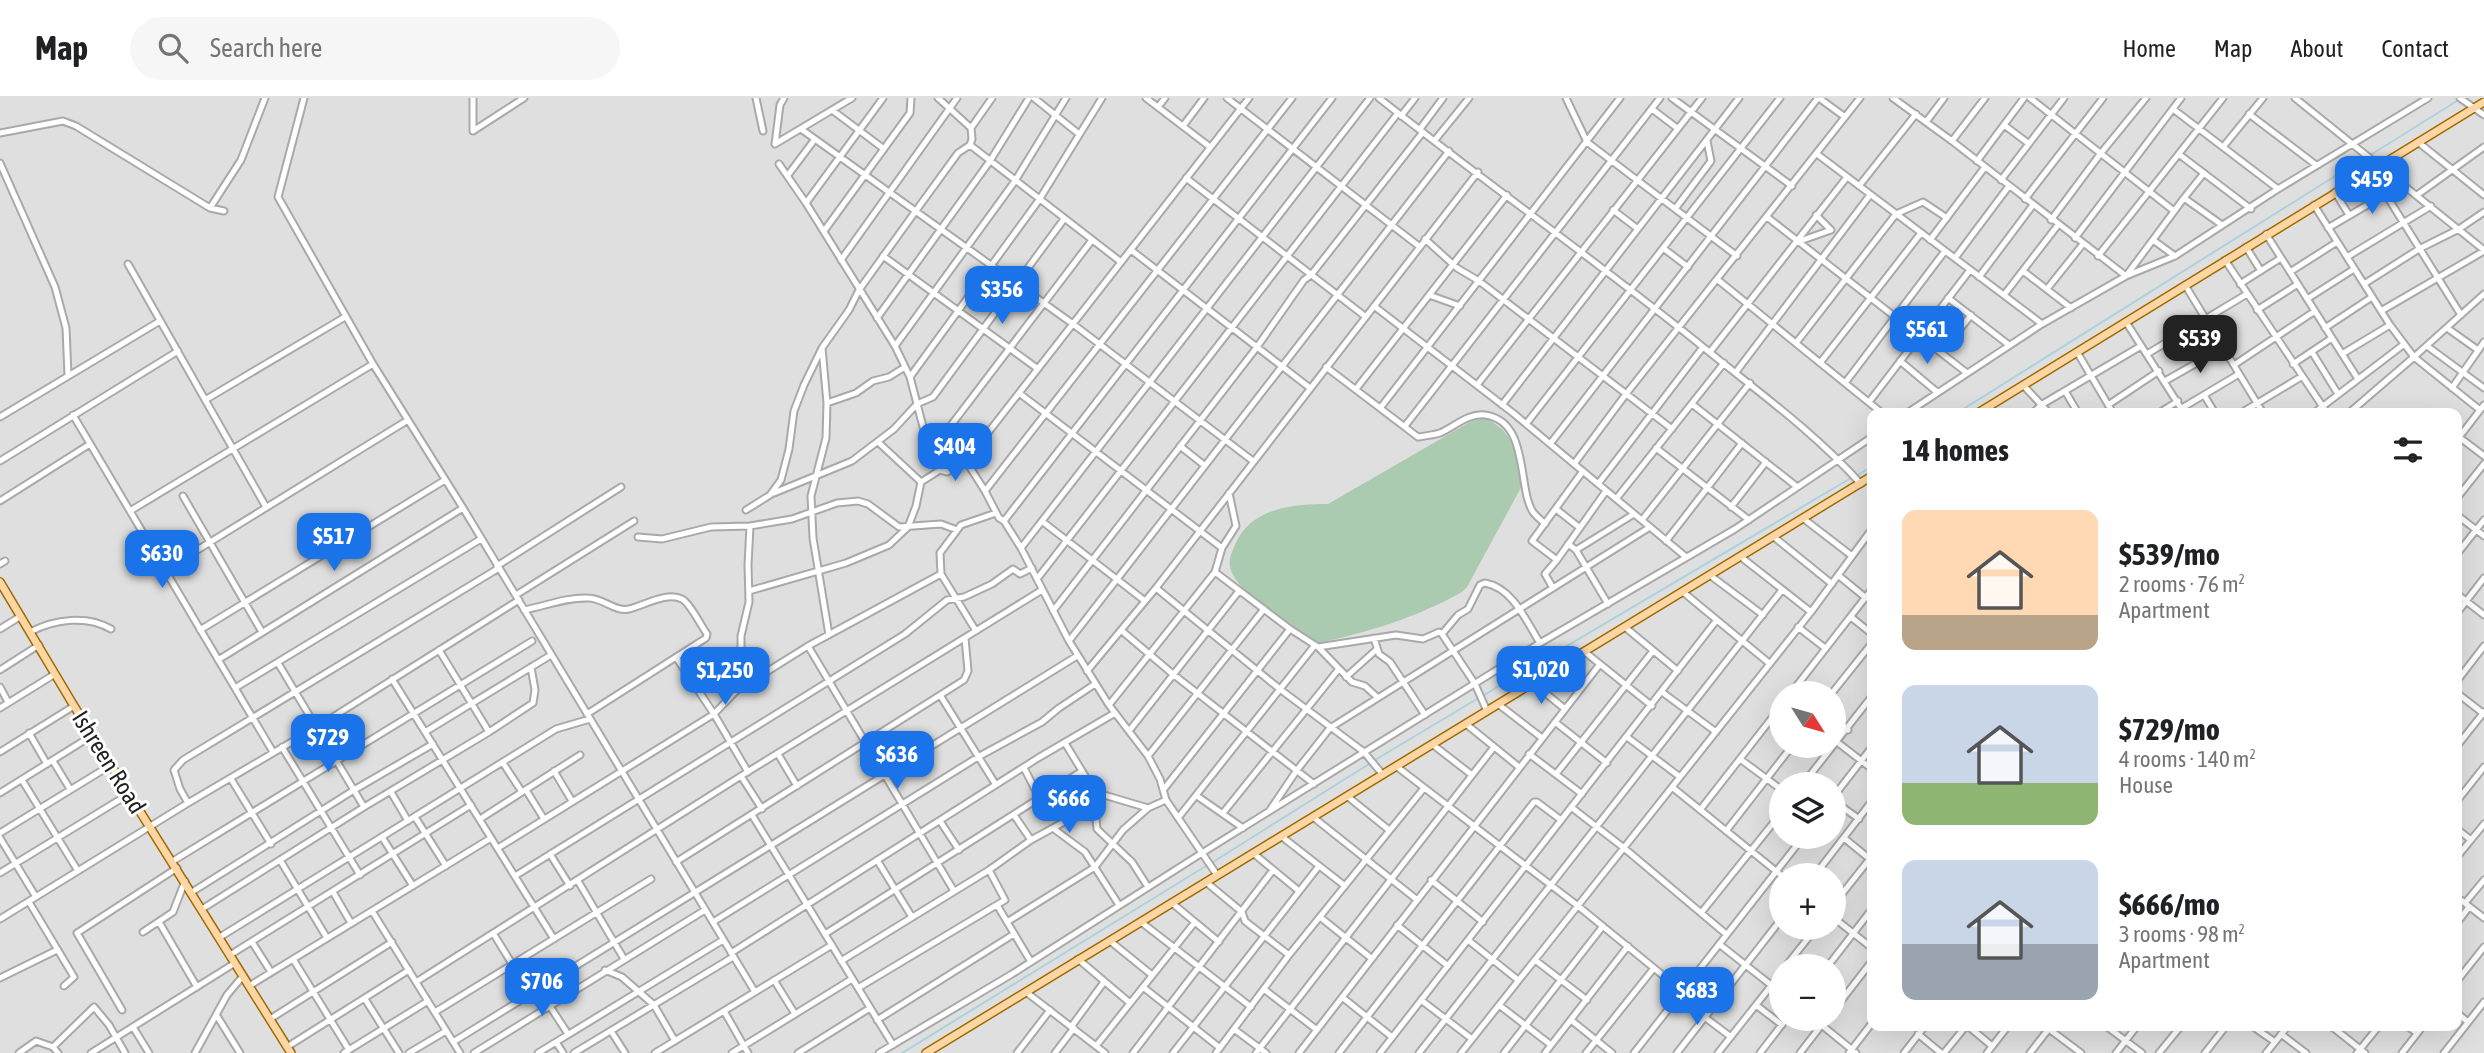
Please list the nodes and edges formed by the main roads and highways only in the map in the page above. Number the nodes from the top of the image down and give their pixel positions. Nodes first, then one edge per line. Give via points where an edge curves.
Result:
1 (2484, 102) edge
2 (1989, 408) edge
3 (1867, 480) edge
4 (1, 584) edge
5 (289, 1050) edge
6 (929, 1052) edge

1 - 2 main road
3 - 6 main road
4 - 5 main road, Ishreen Road

